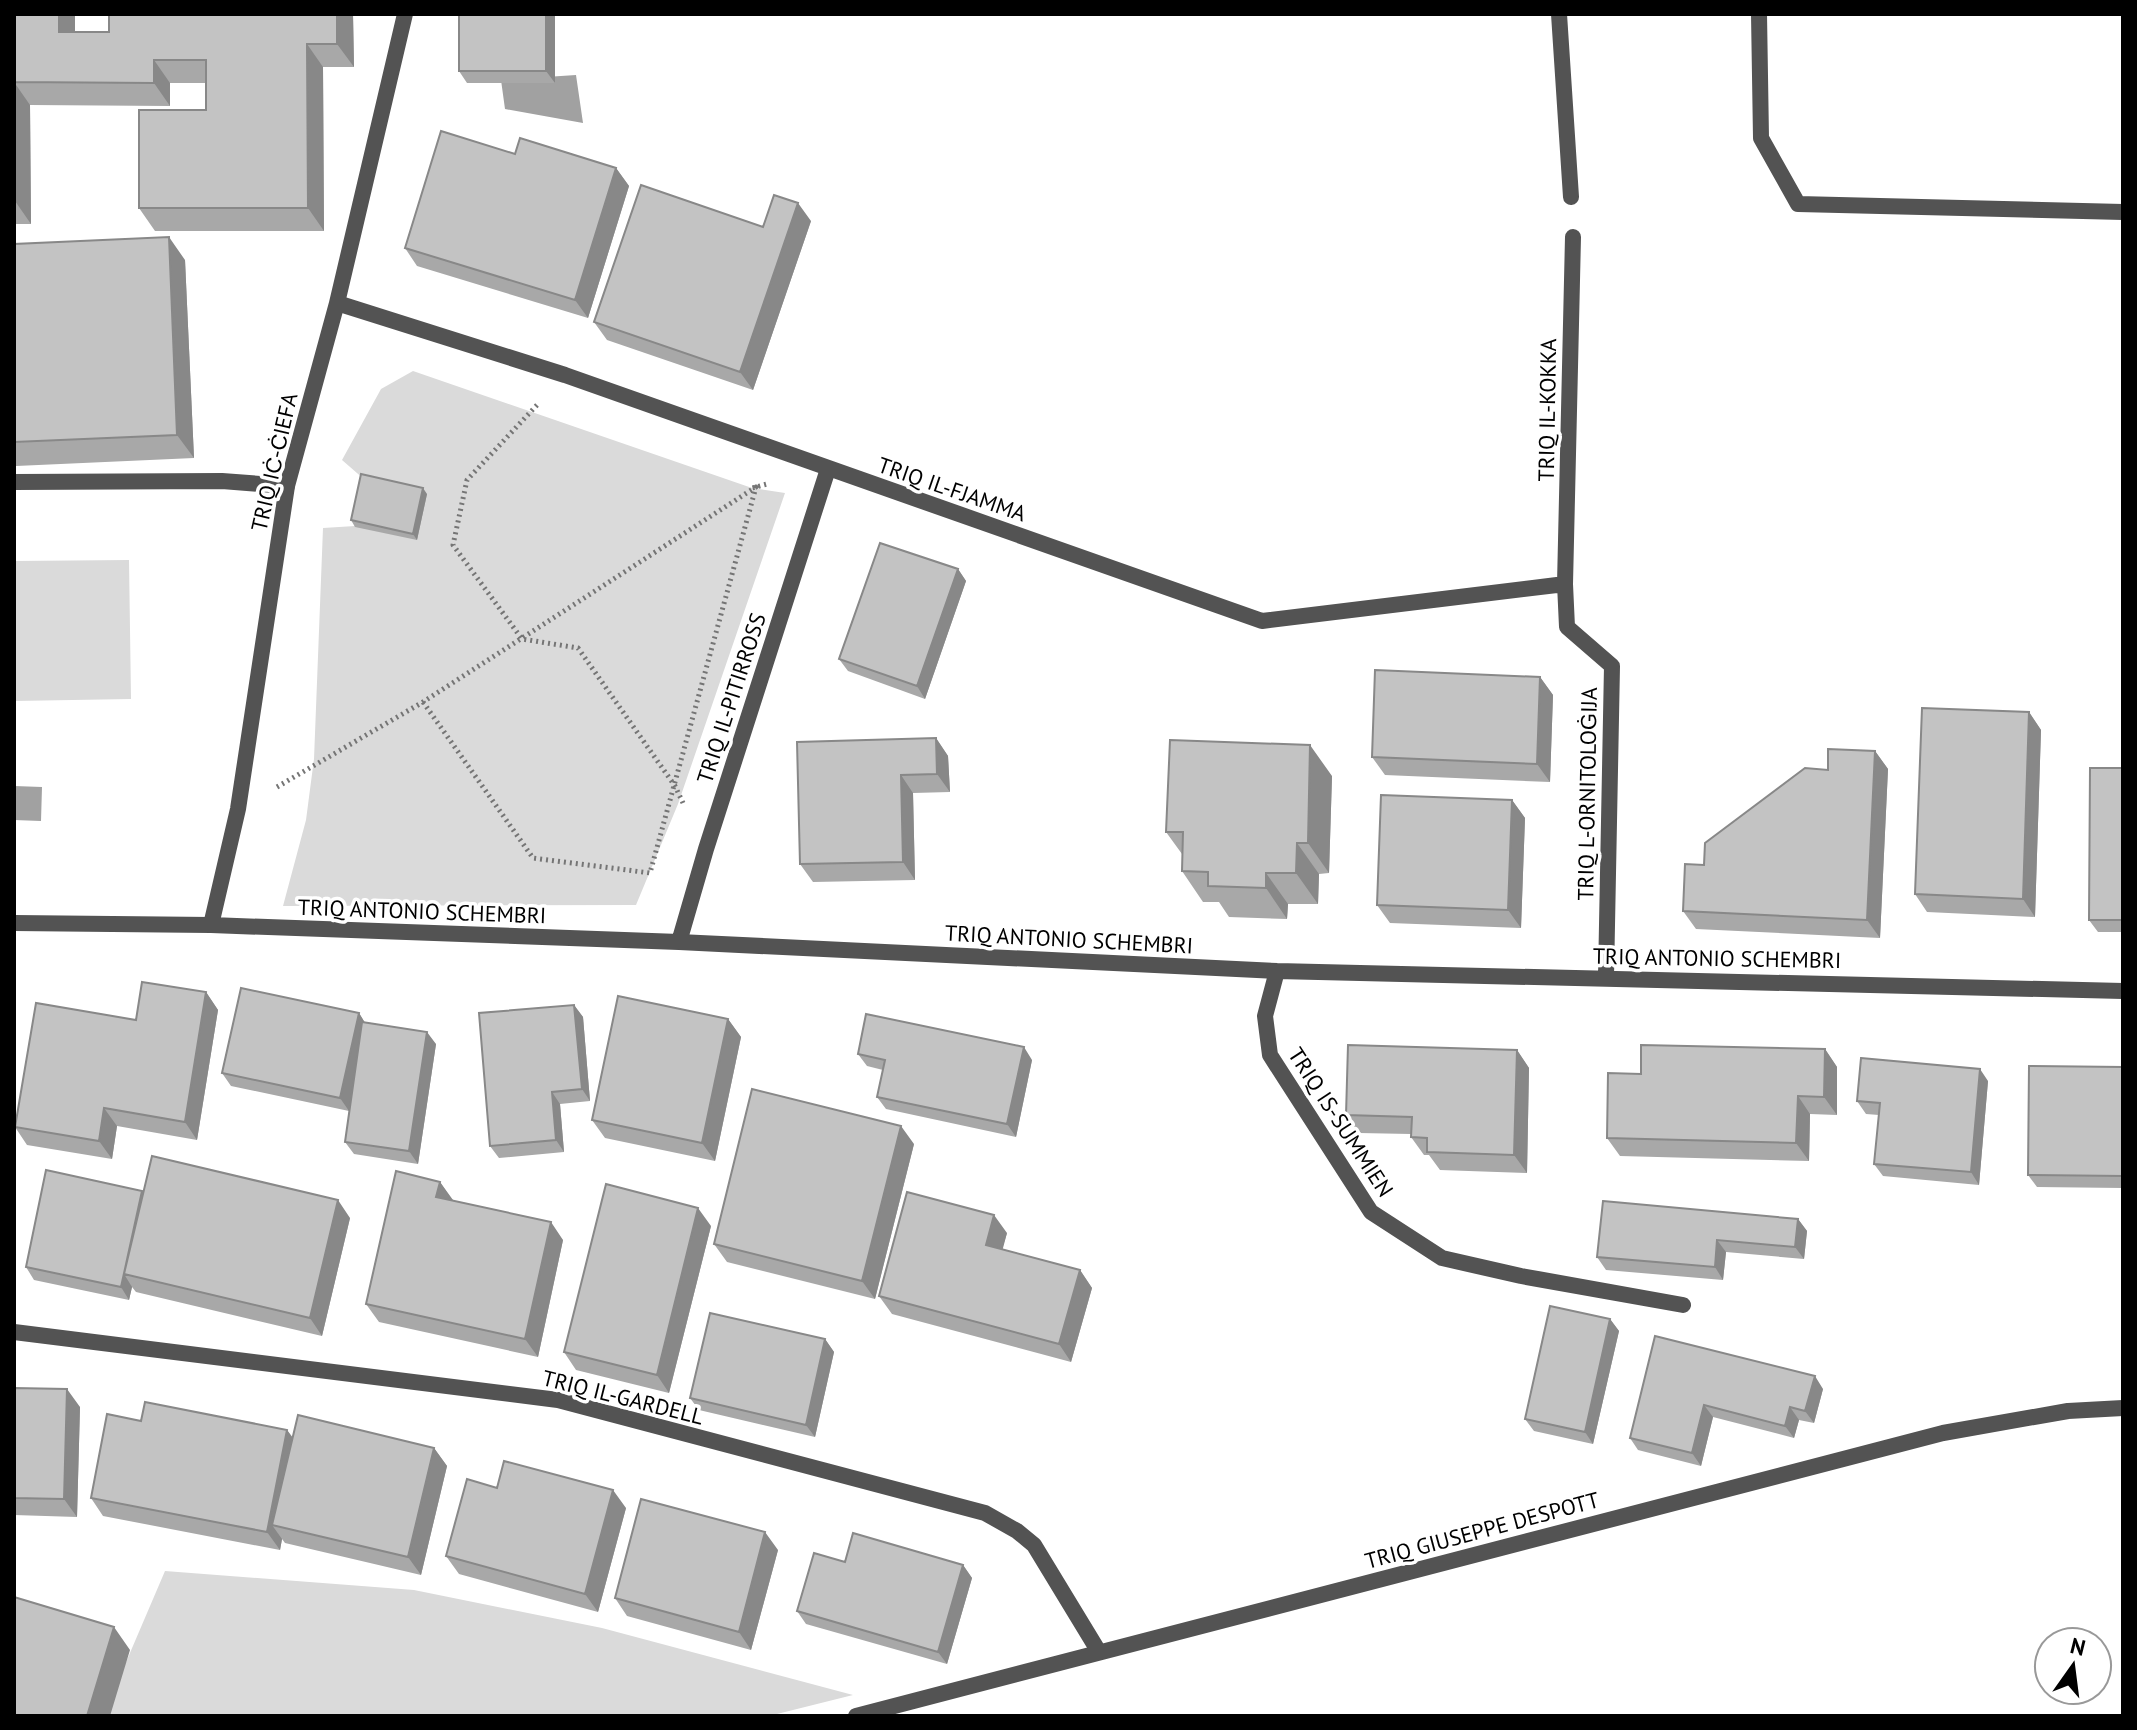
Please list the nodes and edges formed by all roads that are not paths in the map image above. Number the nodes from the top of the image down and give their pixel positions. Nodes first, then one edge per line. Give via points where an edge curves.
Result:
1 (405, 14) edge
2 (1559, 14) edge
3 (1759, 14) edge
4 (1571, 197) dead end
5 (2123, 212) edge
6 (1573, 237) dead end
7 (337, 303) junction
8 (828, 469) junction
9 (14, 482) edge
10 (287, 486) junction
11 (1565, 584) junction
12 (14, 923) edge
13 (211, 925) junction
14 (679, 942) junction
15 (1277, 971) junction
16 (1606, 977) junction
17 (2123, 991) edge
18 (1683, 1305) dead end
19 (14, 1332) edge
20 (2123, 1408) edge
21 (1099, 1652) junction
22 (856, 1716) edge

1 - 7 street, TRIQ IĊ-ĊIEFA
2 - 4 street
3 - 5 street via 1761,138 1798,204
6 - 11 street, TRIQ IL-KOKKA
7 - 8 street, TRIQ IL-FJAMMA via 565,375
7 - 10 street, TRIQ IĊ-ĊIEFA
8 - 11 street, TRIQ IL-FJAMMA via 1262,621
8 - 14 street, TRIQ IL-PITIRROSS
9 - 10 street via 222,481
10 - 13 street, TRIQ IĊ-ĊIEFA via 238,809
11 - 16 street, TRIQ L-ORNITOLOĠIJA via 1567,627 1612,666
12 - 13 street, TRIQ ANTONIO SCHEMBRI
13 - 14 street, TRIQ ANTONIO SCHEMBRI
14 - 15 street, TRIQ ANTONIO SCHEMBRI
15 - 16 street, TRIQ ANTONIO SCHEMBRI
15 - 18 street, TRIQ IS-SUMMIEN via 1265,1016 1270,1055 1371,1212 1442,1258
16 - 17 street, TRIQ ANTONIO SCHEMBRI
19 - 21 street, TRIQ IL-GARDELL via 558,1400 985,1513 1034,1545
20 - 21 street, TRIQ GIUSEPPE DESPOTT via 2068,1411 1943,1433
21 - 22 street, TRIQ GIUSEPPE DESPOTT

